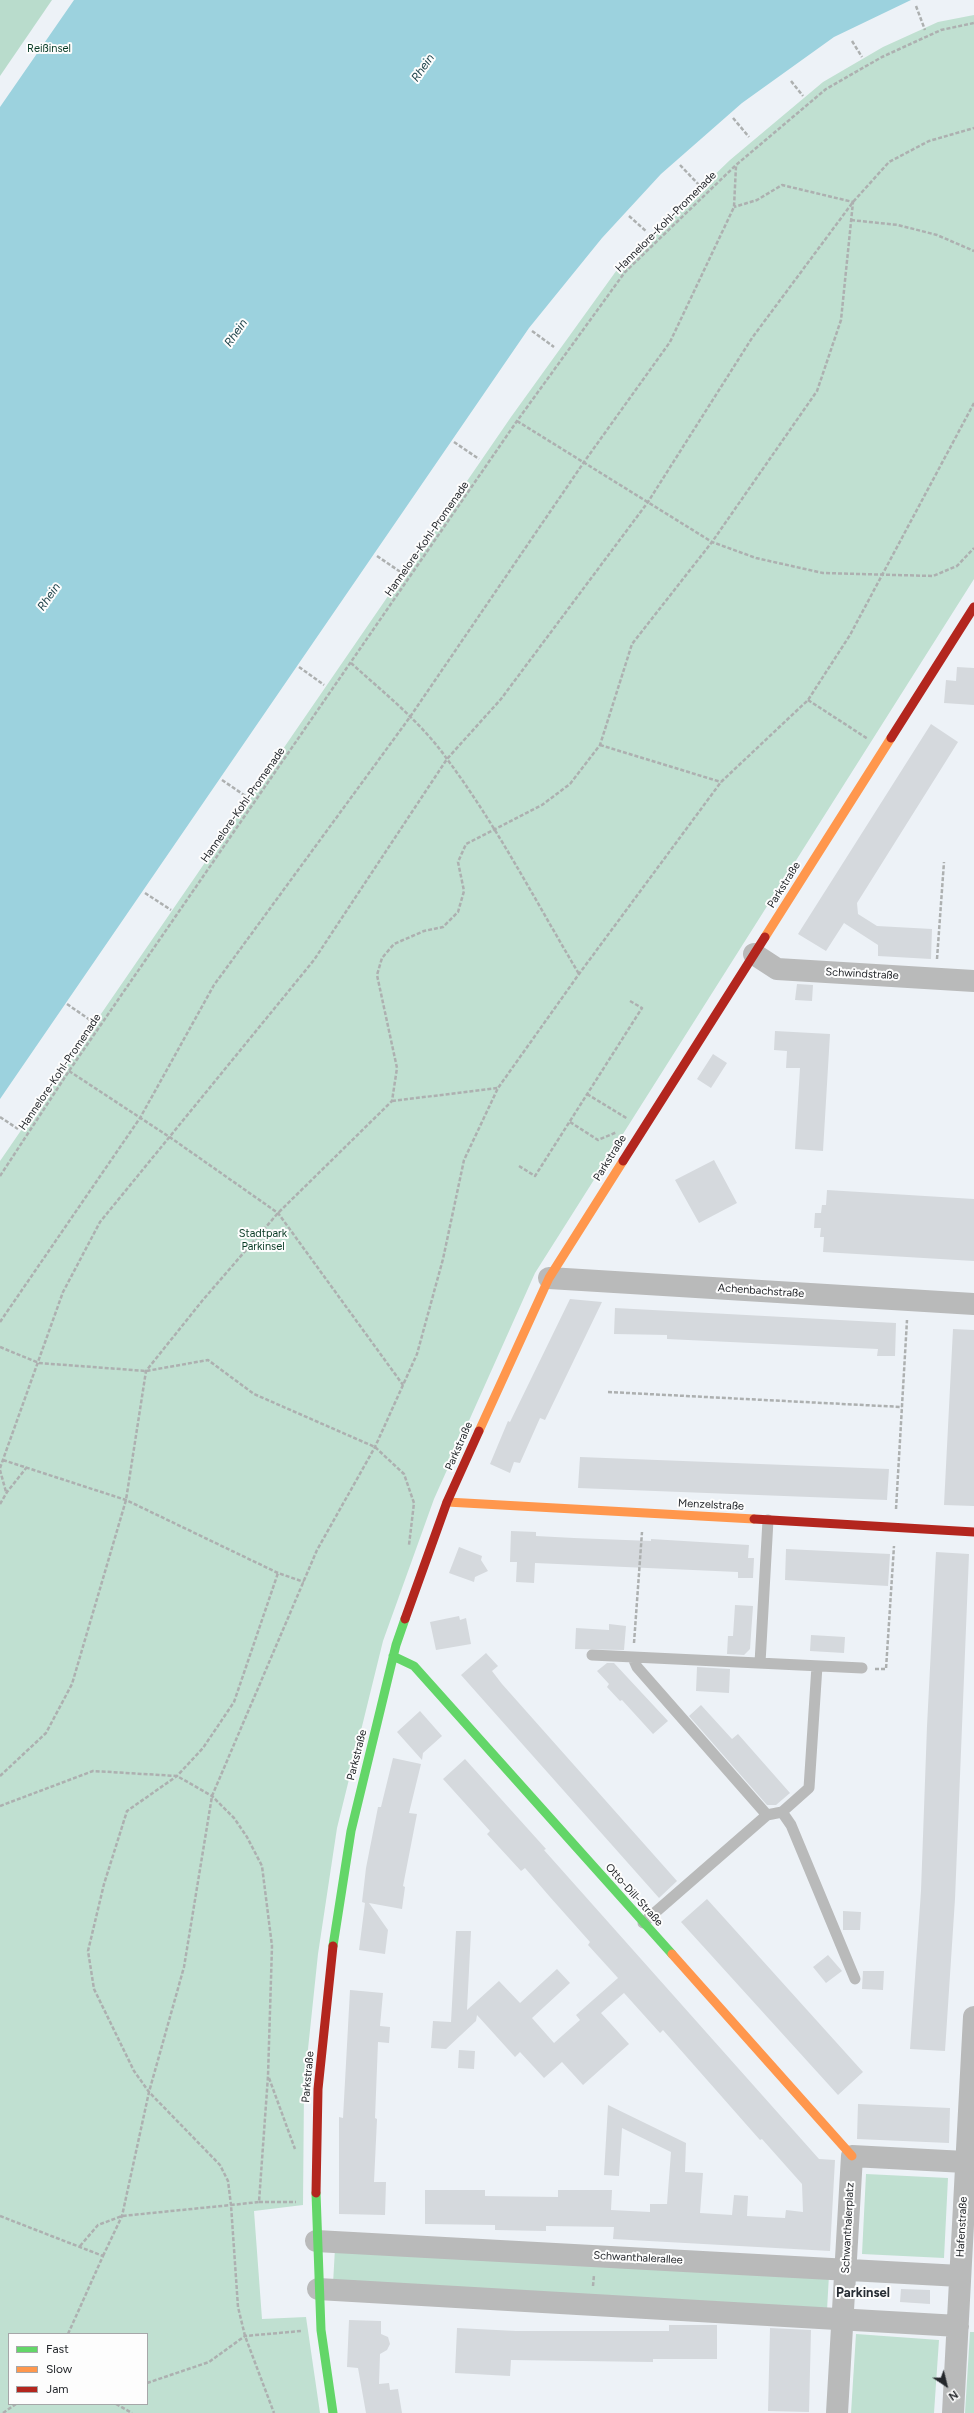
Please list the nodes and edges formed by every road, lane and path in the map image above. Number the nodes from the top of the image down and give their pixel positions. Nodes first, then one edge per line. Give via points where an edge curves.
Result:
1 (916, 6) dead end
2 (974, 23) edge
3 (925, 30) dead end
4 (852, 41) dead end
5 (862, 57) dead end
6 (791, 81) dead end
7 (803, 96) dead end
8 (733, 118) dead end
9 (974, 129) edge
10 (749, 138) dead end
11 (680, 165) dead end
12 (736, 165) junction
13 (699, 185) dead end
14 (853, 202) junction
15 (734, 207) junction
16 (629, 216) dead end
17 (851, 220) junction
18 (647, 232) dead end
19 (974, 251) edge
20 (532, 331) dead end
21 (554, 347) dead end
22 (974, 403) edge
23 (518, 421) junction
24 (454, 442) dead end
25 (480, 459) dead end
26 (584, 462) junction
27 (648, 502) junction
28 (712, 542) junction
29 (974, 548) edge
30 (377, 556) dead end
31 (402, 573) dead end
32 (882, 573) junction
33 (974, 606) edge
34 (350, 664) junction
35 (299, 667) dead end
36 (324, 685) dead end
37 (808, 700) junction
38 (410, 717) junction
39 (853, 729) dead end
40 (600, 744) junction
41 (447, 759) junction
42 (222, 780) dead end
43 (721, 782) junction
44 (247, 797) dead end
45 (492, 829) junction
46 (944, 862) dead end
47 (145, 893) dead end
48 (170, 910) dead end
49 (754, 954) junction
50 (579, 974) junction
51 (936, 979) junction
52 (974, 981) edge
53 (630, 1001) dead end
54 (67, 1004) dead end
55 (93, 1022) dead end
56 (69, 1071) junction
57 (498, 1088) junction
58 (588, 1094) junction
59 (392, 1101) junction
60 (0, 1117) edge
61 (140, 1118) junction
62 (629, 1120) junction
63 (570, 1122) junction
64 (626, 1125) dead end
65 (18, 1129) dead end
66 (623, 1129) dead end
67 (643, 1129) junction
68 (171, 1138) junction
69 (519, 1166) dead end
70 (0, 1176) edge
71 (278, 1214) junction
72 (549, 1278) junction
73 (908, 1300) junction
74 (974, 1304) edge
75 (0, 1322) edge
76 (0, 1347) edge
77 (39, 1363) junction
78 (146, 1370) junction
79 (404, 1385) junction
80 (608, 1392) dead end
81 (902, 1407) junction
82 (375, 1447) junction
83 (3, 1460) junction
84 (27, 1467) junction
85 (0, 1469) edge
86 (7, 1492) junction
87 (126, 1500) junction
88 (447, 1502) junction
89 (0, 1504) edge
90 (643, 1513) junction
91 (768, 1520) junction
92 (895, 1528) junction
93 (974, 1532) edge
94 (426, 1561) junction
95 (278, 1572) junction
96 (304, 1582) junction
97 (592, 1655) dead end
98 (393, 1656) junction
99 (633, 1658) junction
100 (760, 1663) junction
101 (817, 1666) junction
102 (862, 1668) joint
103 (0, 1776) edge
104 (177, 1776) junction
105 (212, 1796) junction
106 (0, 1806) edge
107 (782, 1812) junction
108 (766, 1815) junction
109 (643, 1923) junction
110 (855, 1979) dead end
111 (974, 2017) edge
112 (268, 2076) junction
113 (149, 2092) junction
114 (852, 2156) junction
115 (315, 2162) junction
116 (965, 2162) junction
117 (259, 2202) junction
118 (315, 2202) junction
119 (231, 2204) junction
120 (0, 2216) edge
121 (122, 2216) junction
122 (316, 2241) junction
123 (80, 2246) junction
124 (595, 2255) junction
125 (103, 2256) junction
126 (845, 2269) junction
127 (960, 2276) junction
128 (318, 2289) junction
129 (967, 2301) edge
130 (592, 2304) junction
131 (843, 2319) junction
132 (958, 2326) junction
133 (321, 2330) junction
134 (68, 2333) edge
135 (245, 2336) junction
136 (148, 2383) edge
137 (15, 2405) edge
138 (118, 2405) edge
139 (3, 2413) edge
140 (132, 2413) edge
141 (274, 2413) edge
142 (333, 2413) edge
143 (837, 2413) edge
144 (953, 2413) edge

1 - 3 path
2 - 12 path, Hannelore-Kohl-Promenade via 941,30 882,56 826,90
4 - 5 path
6 - 7 path
8 - 10 path
9 - 14 path via 929,141 889,162
11 - 13 path
12 - 15 path
12 - 23 path, Hannelore-Kohl-Promenade via 625,272
14 - 15 path via 782,184 757,200
14 - 17 path
14 - 27 path via 752,338
15 - 26 path via 670,342
16 - 18 path
17 - 19 path via 898,225 937,235
17 - 28 path via 841,320 817,391
20 - 21 path
22 - 32 path
23 - 26 path
23 - 34 path, Hannelore-Kohl-Promenade
24 - 25 path
26 - 27 path
26 - 38 path
27 - 28 path
27 - 41 path via 502,699
28 - 32 path via 756,558 823,573
28 - 40 path via 632,644
29 - 32 path via 957,566 933,576
30 - 31 path
32 - 37 path via 850,634
33 - 49 street, Parkstraße
34 - 38 path
34 - 56 path, Hannelore-Kohl-Promenade
35 - 36 path
37 - 39 path
37 - 43 path
38 - 41 path
38 - 61 path via 214,985
40 - 43 path
40 - 45 path via 570,784 542,805
41 - 45 path
41 - 68 path via 314,960
42 - 44 path
43 - 50 path
45 - 50 path
45 - 59 path via 466,844 458,862 464,891 458,912 443,927 424,930 394,944 382,958 378,974 397,1068
46 - 51 path
47 - 48 path
49 - 51 street, Schwindstraße via 778,969
49 - 67 street, Parkstraße
50 - 57 path
51 - 52 street, Schwindstraße
53 - 58 path via 642,1008
54 - 55 path
56 - 61 path
56 - 70 path, Hannelore-Kohl-Promenade
57 - 59 path
57 - 79 path via 464,1160 443,1259 417,1354
58 - 62 path
58 - 63 path
59 - 71 path
60 - 65 path
61 - 68 path
61 - 75 path
62 - 64 path
62 - 67 path
63 - 66 path via 598,1140
63 - 69 path via 535,1176
67 - 72 street, Parkstraße
68 - 71 path
68 - 77 path via 100,1222 63,1292
71 - 78 path
71 - 79 path
72 - 73 street, Achenbachstraße
72 - 88 street, Parkstraße
73 - 74 street, Achenbachstraße
73 - 81 path
76 - 77 path
77 - 78 path
77 - 83 path
78 - 82 path via 208,1360 254,1394
78 - 87 path
79 - 82 path
80 - 81 path
81 - 92 path
82 - 94 path via 404,1474 414,1503 408,1553
82 - 96 path via 317,1550
83 - 84 path
83 - 85 path
84 - 86 path
84 - 87 path
85 - 86 path
86 - 89 path
87 - 95 path
87 - 103 path via 72,1684 46,1733
88 - 90 street, Menzelstraße
88 - 94 street, Parkstraße
90 - 91 street, Menzelstraße
90 - 99 path
91 - 92 street, Menzelstraße
91 - 100 lane
92 - 93 street, Menzelstraße
92 - 102 path via 886,1669
94 - 98 street, Parkstraße
95 - 96 path
95 - 104 path via 234,1702 203,1748
96 - 105 path
97 - 99 lane
98 - 109 street, Otto-Dill-Straße via 414,1666
98 - 115 street, Parkstraße via 351,1831 331,1959 318,2089
99 - 100 lane
99 - 108 lane via 637,1667
100 - 101 lane
101 - 102 lane
101 - 107 lane via 809,1788
104 - 105 path
104 - 106 path via 93,1771
104 - 113 path via 127,1811 104,1884 88,1951 94,1989 134,2071
105 - 112 path via 234,1818 262,1866 272,1946
105 - 113 path via 184,1967
107 - 108 lane
107 - 110 lane via 791,1826
108 - 109 lane
109 - 114 street, Otto-Dill-Straße
111 - 116 street, Hafenstraße
112 - 115 path via 299,2162
112 - 117 path
113 - 119 path via 220,2165 228,2181
113 - 121 path
114 - 116 street
114 - 126 street, Schwanthalerplatz
115 - 118 street, Parkstraße
116 - 127 street, Hafenstraße
117 - 118 path
117 - 119 path
118 - 122 street, Parkstraße
119 - 121 path
119 - 135 path via 238,2307
120 - 123 path
121 - 123 path via 98,2225
121 - 125 path
122 - 124 street, Schwanthalerallee
122 - 128 street, Parkstraße
123 - 125 path
124 - 126 street, Schwanthalerallee
124 - 130 path
125 - 134 path
126 - 127 street, Schwanthalerallee
126 - 131 street, Schwanthalerplatz
127 - 129 street, Hafenstraße
128 - 130 street
128 - 133 street, Parkstraße
129 - 132 street, Hafenstraße
130 - 131 street
131 - 132 street
131 - 143 street, Schwanthalerplatz
132 - 144 street, Hafenstraße
133 - 135 path
133 - 142 street, Parkstraße
135 - 136 path via 209,2362
135 - 141 path
137 - 139 path
138 - 140 path

